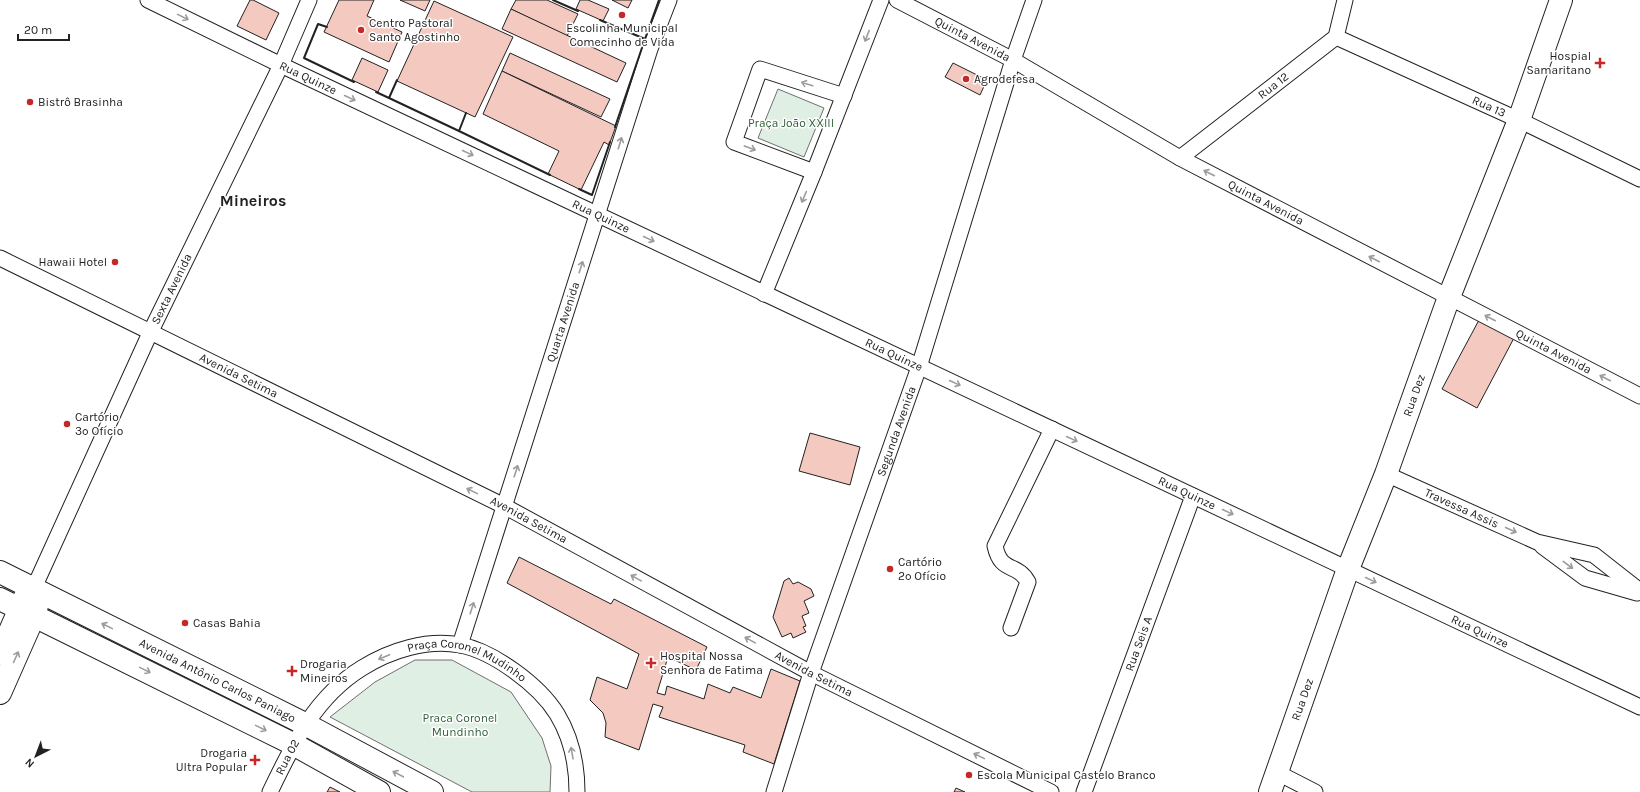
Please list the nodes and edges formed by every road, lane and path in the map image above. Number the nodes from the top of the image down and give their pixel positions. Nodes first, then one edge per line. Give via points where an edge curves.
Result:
1 (148, 0) edge
2 (309, 0) edge
3 (669, 0) edge
4 (881, 0) edge
5 (897, 0) edge
6 (1034, 0) edge
7 (1345, 0) edge
8 (1561, 0) edge
9 (1336, 37) junction
10 (1013, 60) junction
11 (281, 65) junction
12 (844, 96) junction
13 (1519, 120) junction
14 (1180, 158) junction
15 (814, 172) junction
16 (1640, 179) edge
17 (598, 214) junction
18 (0, 258) edge
19 (764, 294) junction
20 (1449, 297) junction
21 (150, 333) junction
22 (919, 367) junction
23 (1640, 396) edge
24 (1052, 429) junction
25 (1386, 474) junction
26 (1193, 496) junction
27 (504, 506) junction
28 (1536, 542) junction
29 (1348, 569) junction
30 (0, 572) edge
31 (36, 587) junction
32 (1640, 593) edge
33 (0, 598) edge
34 (27, 612) junction
35 (1011, 628) dead end
36 (131, 638) junction
37 (460, 645) junction
38 (0, 654) edge
39 (121, 658) junction
40 (811, 673) junction
41 (0, 693) edge
42 (1640, 707) edge
43 (306, 724) junction
44 (293, 744) junction
45 (1274, 782) edge
46 (270, 792) edge
47 (379, 792) edge
48 (432, 792) edge
49 (577, 792) edge
50 (774, 792) edge
51 (1051, 792) edge
52 (1084, 792) edge
53 (1315, 792) edge

1 -> 11 street, Rua Quinze
2 - 11 street, Sexta Avenida
17 -> 3 street, Quarta Avenida via 650,49
4 -> 12 street
5 - 10 street, Quinta Avenida
6 - 10 street, Segunda Avenida
7 - 9 street
8 - 13 main road, Rua Dez
9 - 13 street, Rua 13
9 - 14 street, Rua 12
10 - 14 street, Quinta Avenida
10 - 22 street, Segunda Avenida
11 -> 17 street, Rua Quinze
11 - 21 street, Sexta Avenida
12 - 15 street
12 -> 15 street via 760,69 734,142
13 - 16 street, Rua 13
13 - 20 main road, Rua Dez
20 -> 14 street, Quinta Avenida
15 -> 19 street
17 -> 19 street, Rua Quinze
27 -> 17 street, Quarta Avenida
18 - 21 street, Avenida Setima
19 - 22 street, Rua Quinze
23 -> 20 street, Quinta Avenida
20 - 25 main road, Rua Dez
27 -> 21 street, Avenida Setima
21 - 31 street, Sexta Avenida
22 -> 24 street, Rua Quinze
22 - 40 street, Segunda Avenida
24 -> 26 street, Rua Quinze
24 - 35 street via 995,546 1002,563 1024,574 1028,582
25 -> 28 street, Travessa Assis
25 - 29 main road, Rua Dez
26 -> 29 street, Rua Quinze
26 - 52 street, Rua Seis A
37 -> 27 street, Quarta Avenida
40 -> 27 street, Avenida Setima
28 -> 32 street, Travessa Assis via 1585,578
28 - 32 street, Travessa Assis via 1594,555
29 -> 42 street, Rua Quinze
29 - 45 main road, Rua Dez
30 - 31 main road, Avenida Antônio Carlos Paniago
31 - 34 main road, Sexta Avenida
36 -> 31 main road, Avenida Antônio Carlos Paniago
33 - 34 main road, Avenida Antônio Carlos Paniago
34 - 38 main road, Sexta Avenida
34 - 39 main road, Avenida Antônio Carlos Paniago
41 -> 34 main road, Sexta Avenida
36 - 39 main road
36 - 43 main road, Avenida Antônio Carlos Paniago
37 -> 43 street, Praça Coronel Mudinho via 429,644 382,657 361,668 339,685
49 -> 37 street, Praça Coronel Mudinho via 570,744 556,714 536,690 513,669 486,653
39 -> 44 main road, Avenida Antônio Carlos Paniago
40 - 50 street, Segunda Avenida
51 -> 40 street, Avenida Setima
43 - 44 street, Rua 02
48 -> 43 main road, Avenida Antônio Carlos Paniago
44 - 46 street, Rua 02
44 - 47 main road, Avenida Antônio Carlos Paniago
45 - 53 street

